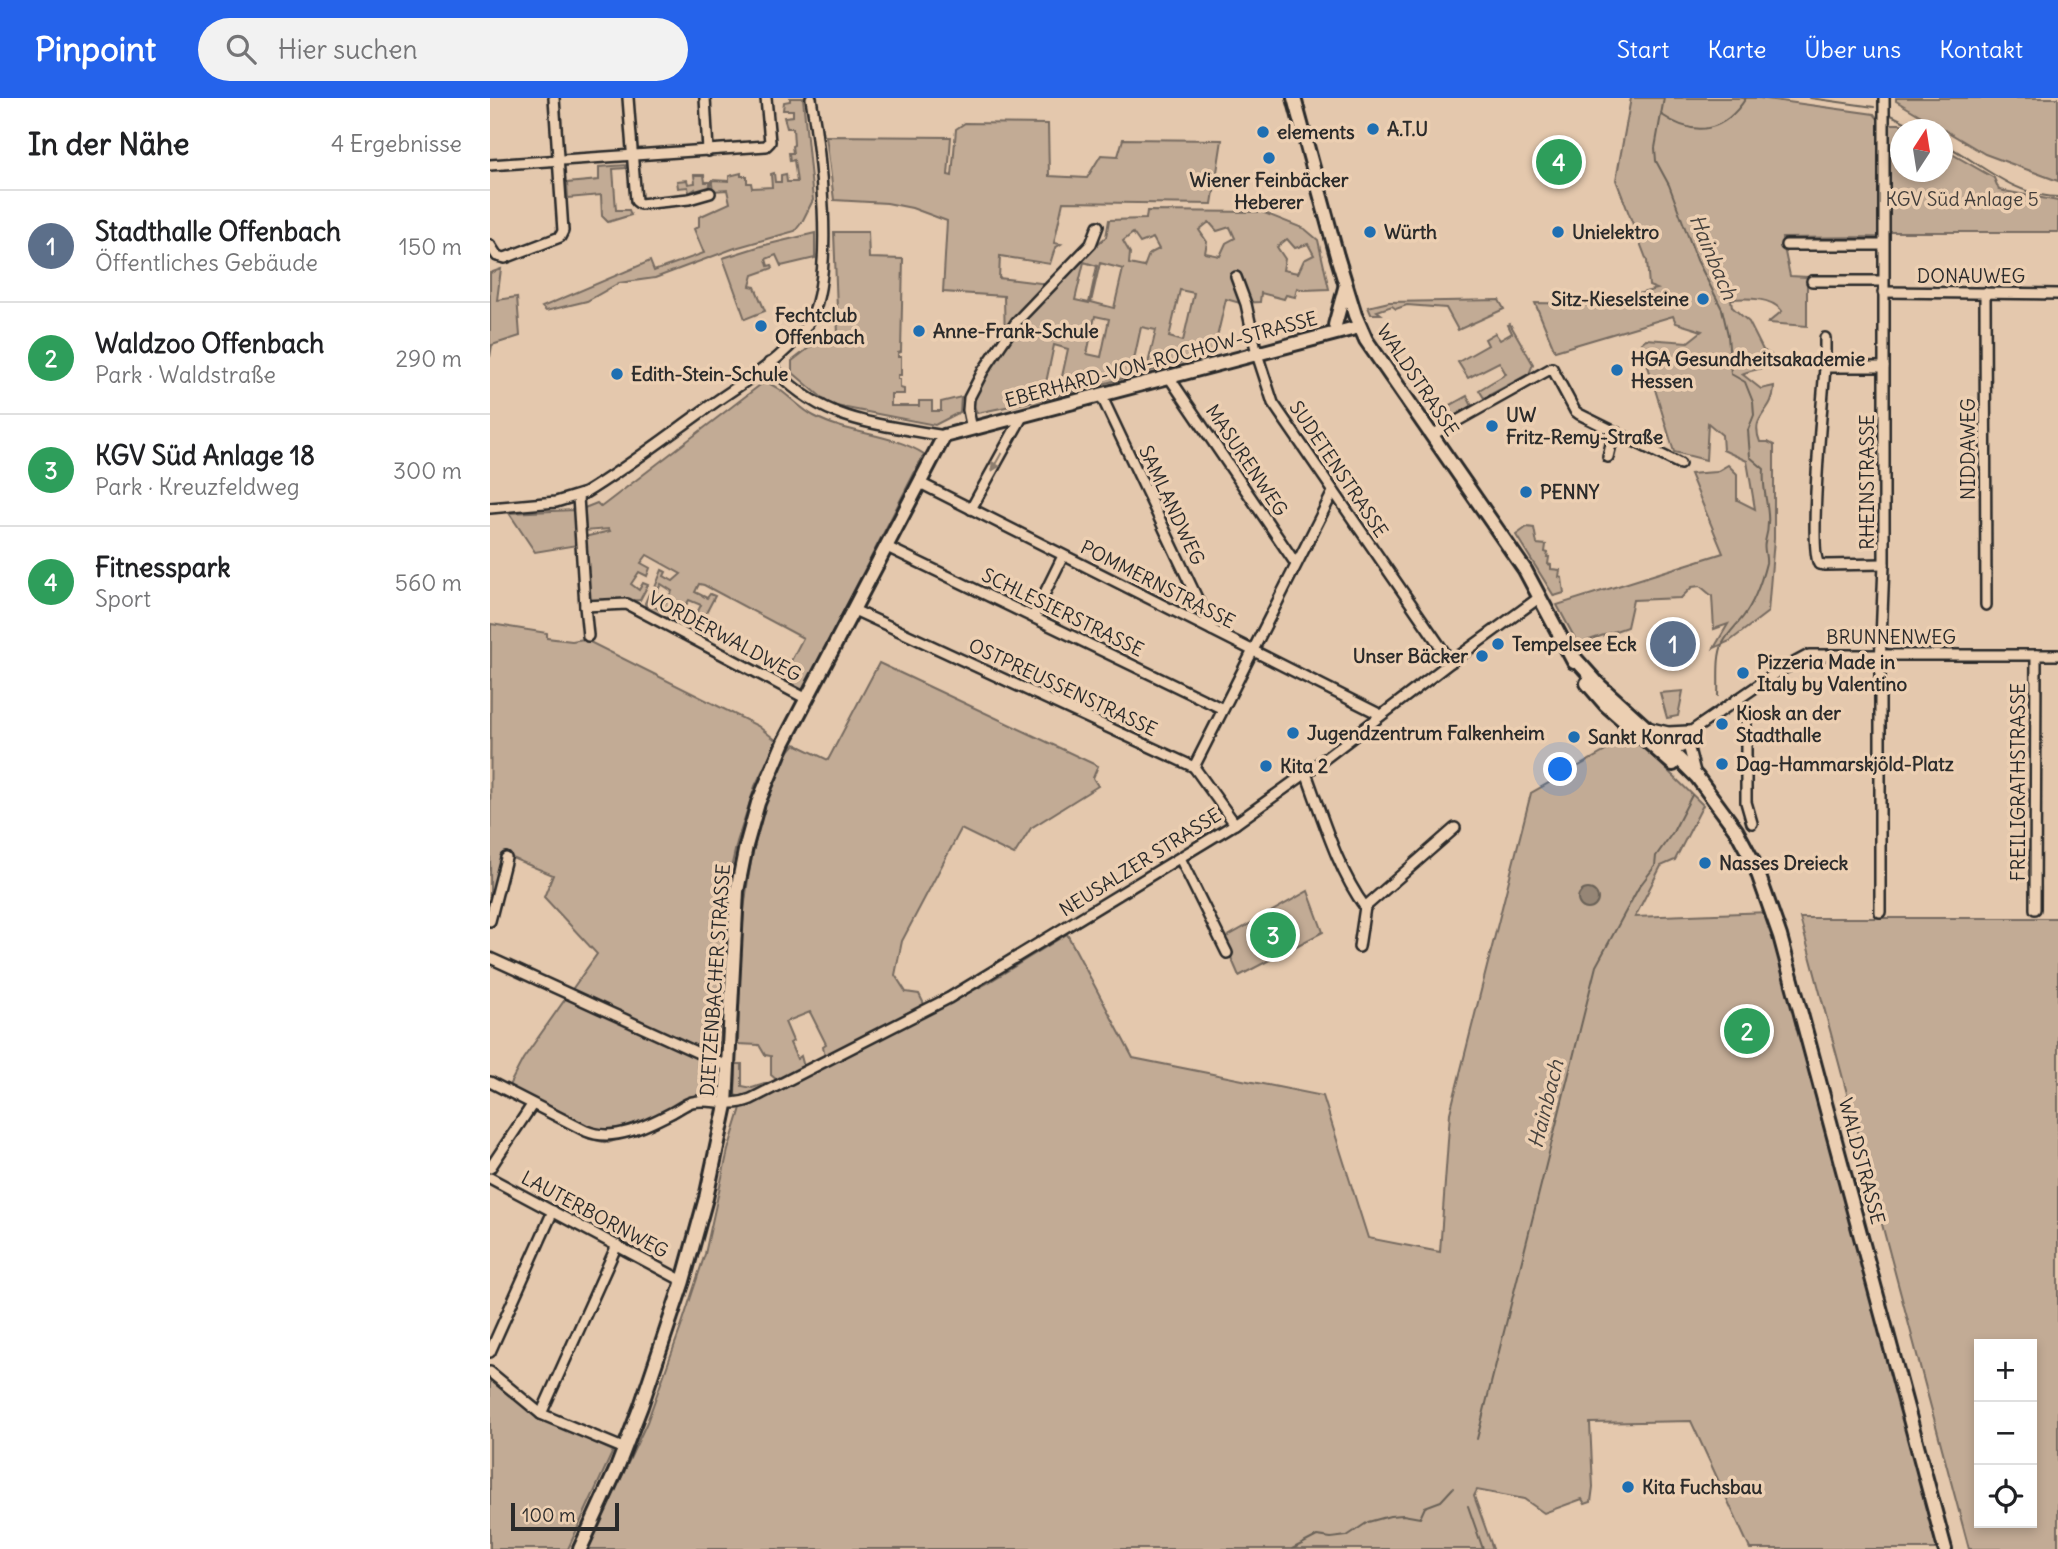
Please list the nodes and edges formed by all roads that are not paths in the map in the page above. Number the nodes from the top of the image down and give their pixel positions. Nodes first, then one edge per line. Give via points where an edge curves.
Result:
1 (554, 98) edge
2 (628, 98) edge
3 (705, 98) edge
4 (766, 98) edge
5 (811, 98) edge
6 (1294, 98) edge
7 (1884, 98) edge
8 (708, 151) junction
9 (632, 156) junction
10 (559, 161) junction
11 (490, 165) edge
12 (710, 193) dead end
13 (1098, 226) dead end
14 (490, 245) edge
15 (1786, 245) dead end
16 (1883, 245) junction
17 (1236, 277) dead end
18 (1812, 281) dead end
19 (1883, 281) junction
20 (1346, 284) junction
21 (1883, 292) junction
22 (1985, 293) junction
23 (2058, 294) edge
24 (1335, 325) junction
25 (1359, 327) junction
26 (1319, 338) junction
27 (1825, 338) dead end
28 (1257, 354) junction
29 (769, 363) junction
30 (1825, 367) junction
31 (1884, 367) junction
32 (1169, 377) junction
33 (1101, 395) junction
34 (1023, 415) junction
35 (972, 429) junction
36 (1614, 432) junction
37 (1432, 435) junction
38 (944, 436) junction
39 (1608, 457) dead end
40 (1680, 464) dead end
41 (920, 483) junction
42 (1333, 492) junction
43 (578, 496) junction
44 (490, 508) edge
45 (971, 509) junction
46 (887, 547) junction
47 (1063, 556) junction
48 (1296, 564) junction
49 (1884, 564) junction
50 (1540, 597) junction
51 (1986, 605) dead end
52 (586, 607) junction
53 (853, 610) junction
54 (1033, 617) junction
55 (1212, 631) junction
56 (587, 636) dead end
57 (1252, 651) junction
58 (1572, 655) junction
59 (1881, 655) junction
60 (2036, 655) junction
61 (2058, 655) edge
62 (1451, 662) junction
63 (807, 699) junction
64 (1737, 699) junction
65 (1223, 709) junction
66 (1381, 715) junction
67 (1644, 726) junction
68 (1693, 730) junction
69 (1688, 741) junction
70 (1671, 756) junction
71 (1194, 767) junction
72 (1306, 774) junction
73 (1697, 777) junction
74 (1710, 796) junction
75 (1752, 823) dead end
76 (1235, 824) junction
77 (1455, 828) dead end
78 (506, 858) dead end
79 (1180, 858) junction
80 (1366, 907) junction
81 (2035, 909) dead end
82 (1880, 912) dead end
83 (490, 921) edge
84 (1359, 947) dead end
85 (1227, 954) dead end
86 (490, 958) edge
87 (729, 1067) junction
88 (490, 1082) edge
89 (531, 1105) junction
90 (726, 1105) junction
91 (490, 1168) edge
92 (490, 1178) edge
93 (553, 1211) junction
94 (617, 1245) junction
95 (683, 1281) junction
96 (490, 1352) edge
97 (490, 1372) edge
98 (541, 1414) junction
99 (625, 1449) junction
100 (580, 1549) edge
101 (1945, 1549) edge

1 - 10 street
2 - 9 street
3 - 8 street
4 - 8 street via 768,145
5 - 29 street via 822,197 822,282 812,315 799,336
6 - 20 main road, WALDSTRASSE
7 - 16 street, RHEINSTRASSE
8 - 9 street
9 - 10 street
9 - 12 street via 634,195 640,204
10 - 11 street
10 - 14 street via 562,235 502,258
13 - 35 street, EBERHARD-VON-ROCHOW-STRASSE via 1091,244 1017,321 983,371 969,398
15 - 16 street
16 - 19 street, RHEINSTRASSE
17 - 28 street, SUDETENSTRASSE
18 - 19 street
19 - 21 street, RHEINSTRASSE
20 - 24 main road
20 - 25 main road, WALDSTRASSE
21 - 22 street, DONAUWEG
21 - 31 street, RHEINSTRASSE
22 - 23 street, DONAUWEG
22 - 51 street, NIDDAWEG
24 - 25 main road via 1348,322
24 - 26 main road
25 - 26 main road, EBERHARD-VON-ROCHOW-STRASSE
25 - 37 main road, WALDSTRASSE
26 - 28 main road, EBERHARD-VON-ROCHOW-STRASSE
27 - 30 street
28 - 32 main road, EBERHARD-VON-ROCHOW-STRASSE
28 - 42 street, SUDETENSTRASSE via 1273,403
29 - 38 street, EBERHARD-VON-ROCHOW-STRASSE via 828,411
29 - 43 street
30 - 31 street
30 - 49 street via 1815,558 1825,565
31 - 49 street, RHEINSTRASSE
32 - 33 main road, EBERHARD-VON-ROCHOW-STRASSE
32 - 48 street, MASURENWEG
33 - 34 main road, EBERHARD-VON-ROCHOW-STRASSE
33 - 55 street, SAMLANDWEG
34 - 35 main road, EBERHARD-VON-ROCHOW-STRASSE
34 -> 45 street
35 - 38 main road, EBERHARD-VON-ROCHOW-STRASSE
36 - 37 street via 1575,411 1552,368
36 - 39 street
36 - 40 street
37 - 50 main road, WALDSTRASSE
38 - 41 main road, DIETZENBACHER STRASSE
41 - 45 street, POMMERNSTRASSE
41 - 46 main road, DIETZENBACHER STRASSE
42 - 48 street
42 - 62 street, SUDETENSTRASSE
43 - 44 street
43 - 52 street
45 - 47 street, POMMERNSTRASSE
46 - 53 main road, DIETZENBACHER STRASSE
46 - 54 street, SCHLESIERSTRASSE
47 - 54 street
47 - 55 street, POMMERNSTRASSE
48 - 57 street
49 - 59 street, RHEINSTRASSE
50 - 58 main road, WALDSTRASSE
50 - 62 street, NEUSALZER STRASSE
52 - 56 street
52 - 63 street, VORDERWALDWEG via 627,604
53 - 63 main road, DIETZENBACHER STRASSE
53 - 71 street, OSTPREUSSENSTRASSE
54 - 65 street, SCHLESIERSTRASSE
55 - 57 street, POMMERNSTRASSE
57 - 65 street
57 - 66 street, POMMERNSTRASSE
58 - 67 main road, WALDSTRASSE
58 - 70 main road, WALDSTRASSE via 1592,690 1657,749
59 - 60 street, BRUNNENWEG
59 - 64 street, BRUNNENWEG via 1805,656
59 - 82 street, RHEINSTRASSE
60 - 61 street, BRUNNENWEG
60 - 81 street, FREILIGRATHSTRASSE
62 - 66 street, NEUSALZER STRASSE
63 - 87 main road, DIETZENBACHER STRASSE via 762,790 743,860 735,918
64 - 68 street
64 - 75 street via 1746,717 1746,802
65 - 71 street
66 - 72 street, NEUSALZER STRASSE
67 - 68 street via 1668,733
67 - 70 main road, WALDSTRASSE
68 - 69 street
68 - 70 street via 1678,740
69 - 70 street
69 - 73 street
70 - 73 main road, WALDSTRASSE
70 - 74 main road, WALDSTRASSE
71 - 76 street, OSTPREUSSENSTRASSE
72 - 76 street, NEUSALZER STRASSE
72 - 80 street via 1356,895
73 - 74 main road, WALDSTRASSE
74 - 101 main road, WALDSTRASSE via 1755,864 1780,936
76 - 79 street, NEUSALZER STRASSE
77 - 80 street
78 - 83 street
79 - 85 street
79 - 90 street, NEUSALZER STRASSE via 949,998 751,1098
80 - 84 street
86 - 87 street
87 - 90 main road, DIETZENBACHER STRASSE
88 - 89 street
89 - 90 street via 603,1136 641,1126 693,1102
89 - 91 street
90 - 95 main road, DIETZENBACHER STRASSE
92 - 93 street, LAUTERBORNWEG
93 - 94 street, LAUTERBORNWEG
93 - 96 street
94 - 95 street, LAUTERBORNWEG
94 - 98 street
95 - 99 main road, DIETZENBACHER STRASSE
97 - 98 street
98 - 99 street
99 - 100 main road, DIETZENBACHER STRASSE

